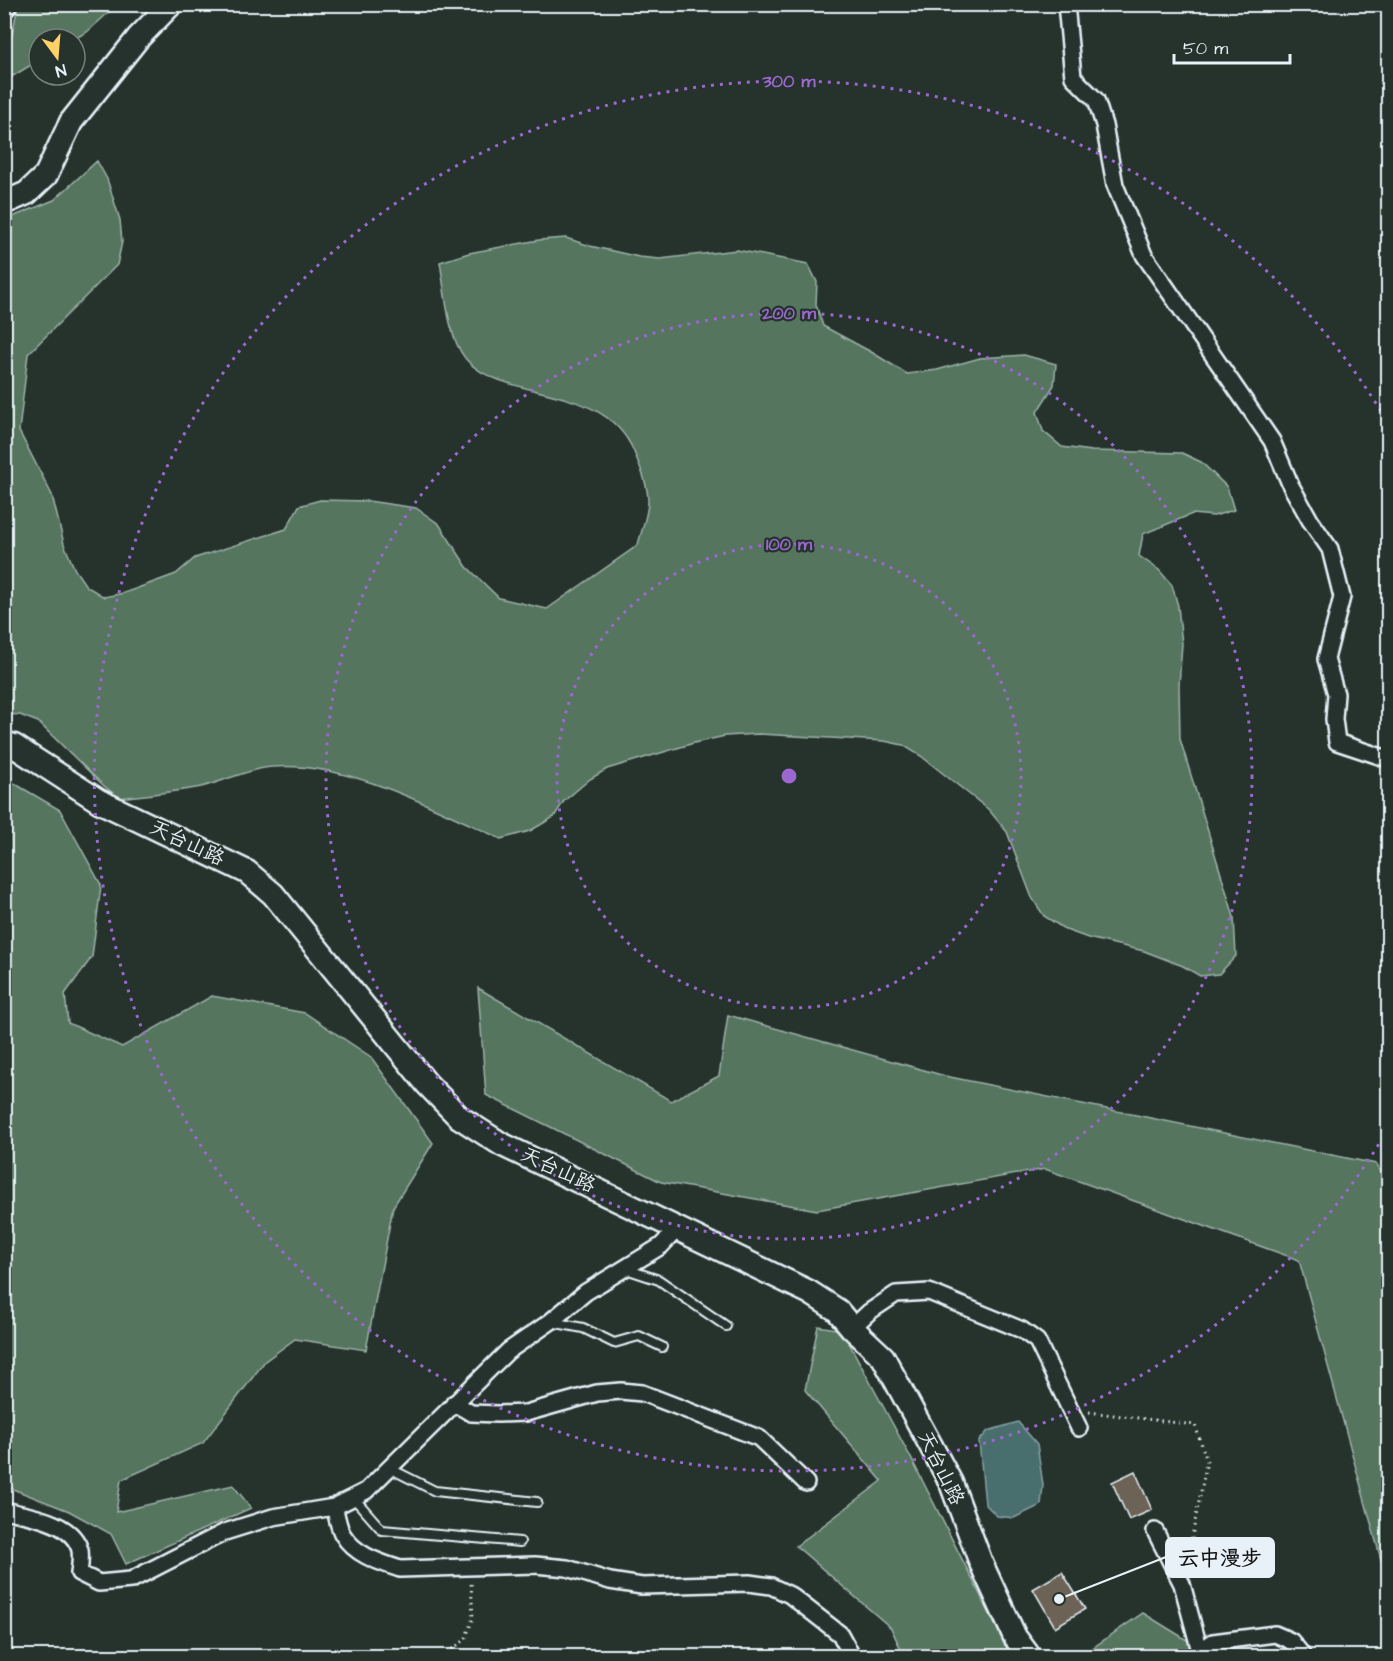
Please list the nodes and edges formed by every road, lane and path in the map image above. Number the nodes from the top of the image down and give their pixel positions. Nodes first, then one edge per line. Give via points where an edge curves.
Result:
1 (171, 4) edge
2 (1065, 4) edge
3 (4, 197) edge
4 (4, 742) edge
5 (1389, 759) edge
6 (678, 1228) junction
7 (625, 1268) junction
8 (550, 1322) junction
9 (726, 1326) dead end
10 (852, 1328) junction
11 (662, 1347) dead end
12 (454, 1403) junction
13 (1070, 1410) junction
14 (1078, 1428) dead end
15 (389, 1468) junction
16 (806, 1483) dead end
17 (353, 1497) junction
18 (537, 1502) dead end
19 (334, 1507) junction
20 (4, 1510) edge
21 (1155, 1531) dead end
22 (520, 1542) dead end
23 (470, 1568) junction
24 (1182, 1584) junction
25 (1199, 1654) edge
26 (442, 1656) edge
27 (852, 1656) edge
28 (1029, 1656) edge
29 (1303, 1656) edge

1 - 3 street via 138,38 71,122 46,175 27,193 11,200
2 - 5 street via 1073,77 1096,100 1115,185 1144,255 1272,441 1291,486 1330,549 1342,597 1326,659 1336,694 1337,742
4 - 6 street, 天台山路 via 99,801 247,872 273,894 459,1118 501,1144
6 - 7 street via 661,1246
6 - 10 street, 天台山路 via 809,1292 837,1310
7 - 8 street via 586,1292
7 - 9 lane via 659,1280
8 - 11 lane via 583,1328 614,1343 639,1336
8 - 12 street via 508,1351
10 - 13 street via 896,1294 929,1292 1022,1330 1037,1341
10 - 28 street, 天台山路 via 883,1357 912,1409 951,1483 1015,1637
12 - 15 street
12 - 16 street via 471,1413 526,1413 597,1394 642,1393 759,1438
13 - 14 street
13 - 24 path via 1196,1425 1207,1461
15 - 17 street via 366,1491
15 - 18 lane via 435,1491
17 - 19 street
17 - 22 lane via 382,1530
19 - 20 street via 273,1517 225,1532 131,1580 99,1583 80,1573 80,1551 74,1536 48,1521
19 - 23 street via 342,1534 355,1550 380,1562 400,1569
21 - 24 street
23 - 26 path via 473,1618 465,1640
23 - 27 street via 567,1568 642,1586 771,1586 790,1594 840,1634
24 - 25 street
25 - 29 street via 1213,1642 1275,1634 1292,1641

